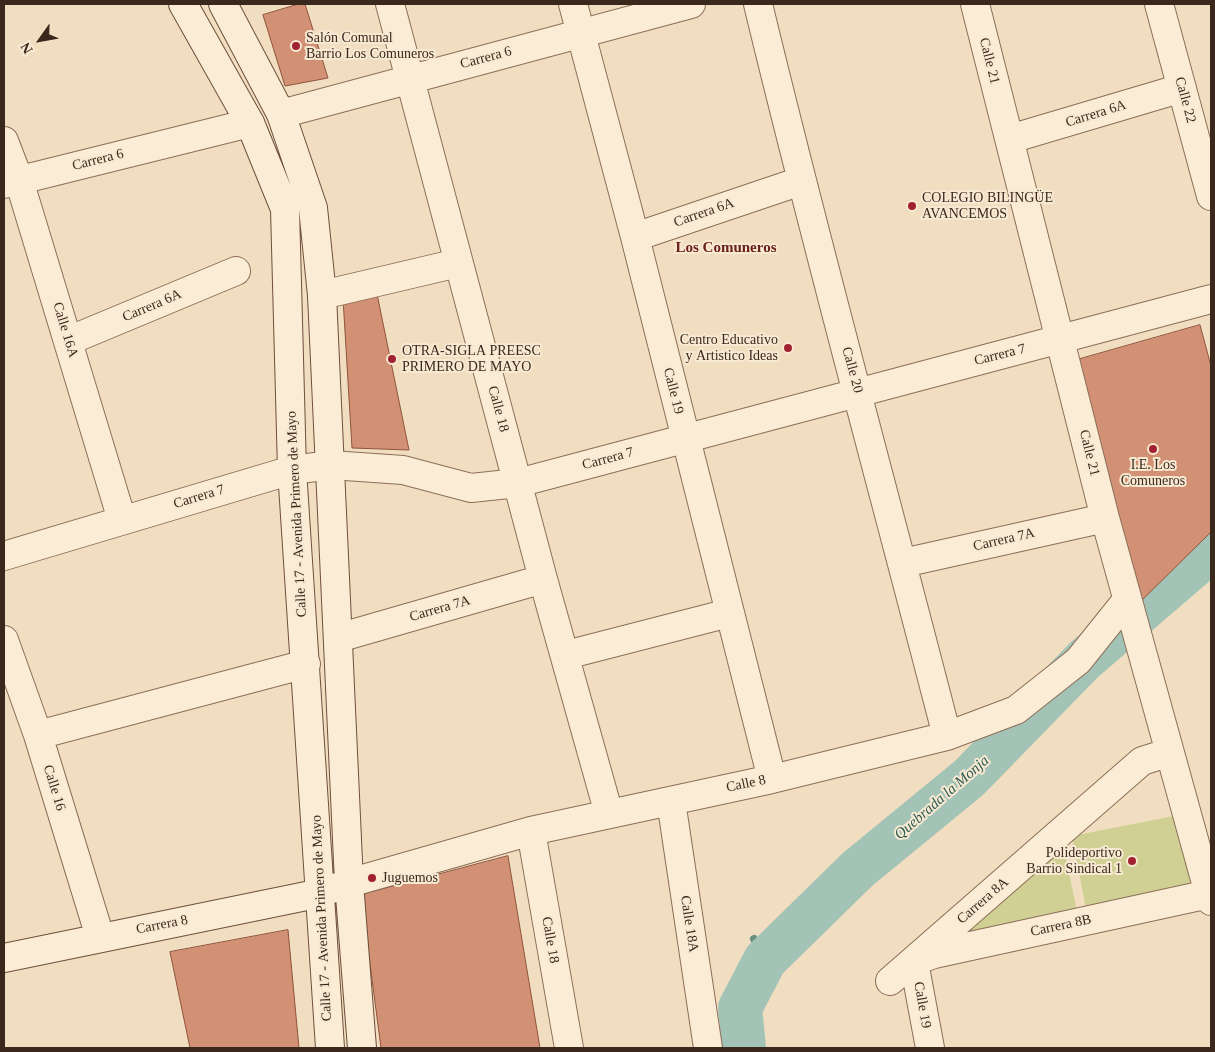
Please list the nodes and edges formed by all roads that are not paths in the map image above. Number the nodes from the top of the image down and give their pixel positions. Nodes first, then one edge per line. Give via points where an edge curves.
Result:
1 (183, 4) edge
2 (223, 4) edge
3 (390, 4) edge
4 (572, 4) edge
5 (691, 4) edge
6 (758, 4) edge
7 (975, 4) edge
8 (1159, 4) edge
9 (579, 33) junction
10 (410, 78) junction
11 (1182, 88) junction
12 (281, 114) junction
13 (250, 123) junction
14 (1010, 139) junction
15 (4, 141) edge
16 (801, 181) junction
17 (11, 182) edge
18 (1211, 196) edge
19 (635, 236) junction
20 (458, 262) junction
21 (236, 271) dead end
22 (322, 295) junction
23 (1211, 299) edge
24 (1061, 340) junction
25 (68, 341) junction
26 (858, 392) junction
27 (685, 438) junction
28 (331, 465) junction
29 (292, 470) junction
30 (518, 483) junction
31 (1105, 518) junction
32 (122, 520) junction
33 (4, 556) edge
34 (903, 563) junction
35 (543, 579) junction
36 (1129, 607) junction
37 (729, 614) junction
38 (338, 638) junction
39 (4, 640) edge
40 (566, 655) junction
41 (306, 664) junction
42 (38, 735) junction
43 (947, 736) junction
44 (1171, 758) junction
45 (772, 778) junction
46 (671, 801) junction
47 (609, 814) junction
48 (531, 831) junction
49 (350, 883) junction
50 (1211, 886) edge
51 (321, 893) junction
52 (100, 937) junction
53 (4, 958) edge
54 (914, 962) junction
55 (890, 981) dead end
56 (330, 1048) edge
57 (362, 1048) edge
58 (569, 1048) edge
59 (708, 1048) edge
60 (930, 1048) edge

1 - 13 street, Calle 17 - Avenida Primero de Mayo
2 - 12 street
3 - 10 street, Calle 18
4 - 9 street, Calle 19
5 - 9 street, Carrera 6
6 - 16 street, Calle 20
7 - 14 street, Calle 21
8 - 11 street, Calle 22
9 - 10 street, Carrera 6
9 - 19 street, Calle 19
10 - 12 street, Carrera 6
10 - 20 street, Calle 18
11 - 14 street, Carrera 6A
11 - 18 street, Calle 22
12 - 22 street via 313,208
13 - 17 street, Carrera 6
13 - 29 street, Calle 17 - Avenida Primero de Mayo via 285,209
14 - 24 street, Calle 21
15 - 17 street, Calle 16A
16 - 19 street, Carrera 6A
16 - 26 street, Calle 20
17 - 25 street, Calle 16A
19 - 27 street, Calle 19
20 - 22 street
20 - 30 street, Calle 18
21 - 25 street, Carrera 6A
22 - 28 street
23 - 24 street, Carrera 7
24 - 26 street, Carrera 7
24 - 31 street, Calle 21
25 - 32 street, Calle 16A
26 - 27 street, Carrera 7
26 - 34 street, Calle 20
27 - 30 street, Carrera 7
27 - 37 street, Calle 19
28 - 29 street, Carrera 7
28 - 30 street, Carrera 7 via 403,470 471,488
28 - 38 street
29 - 32 street, Carrera 7
29 - 41 street, Calle 17 - Avenida Primero de Mayo
30 - 35 street, Calle 18
31 - 34 street, Carrera 7A
31 - 36 street, Calle 21
32 - 33 street, Carrera 7
34 - 43 street, Calle 20
35 - 38 street, Carrera 7A
35 - 40 street, Calle 18
36 - 43 street, Calle 8 via 1078,661 1016,710
36 - 44 street, Calle 21
37 - 40 street
37 - 45 street, Calle 19
38 - 49 street
39 - 42 street, Calle 16
40 - 47 street, Calle 18
41 - 42 street
41 - 51 street, Calle 17 - Avenida Primero de Mayo
42 - 52 street, Calle 16
43 - 45 street, Calle 8
44 - 50 street, Calle 21
44 - 54 street, Carrera 8A via 1161,755 1142,761
45 - 46 street, Calle 8
46 - 47 street, Calle 8
46 - 59 street, Calle 18A
47 - 48 street, Calle 8
48 - 49 street, Calle 8
48 - 58 street, Calle 18
49 - 51 street, Calle 8
49 - 57 street
50 - 54 street, Carrera 8B via 1176,901 934,954
51 - 52 street, Carrera 8
51 - 56 street, Calle 17 - Avenida Primero de Mayo
52 - 53 street, Carrera 8
54 - 55 street, Carrera 8A
54 - 60 street, Calle 19

